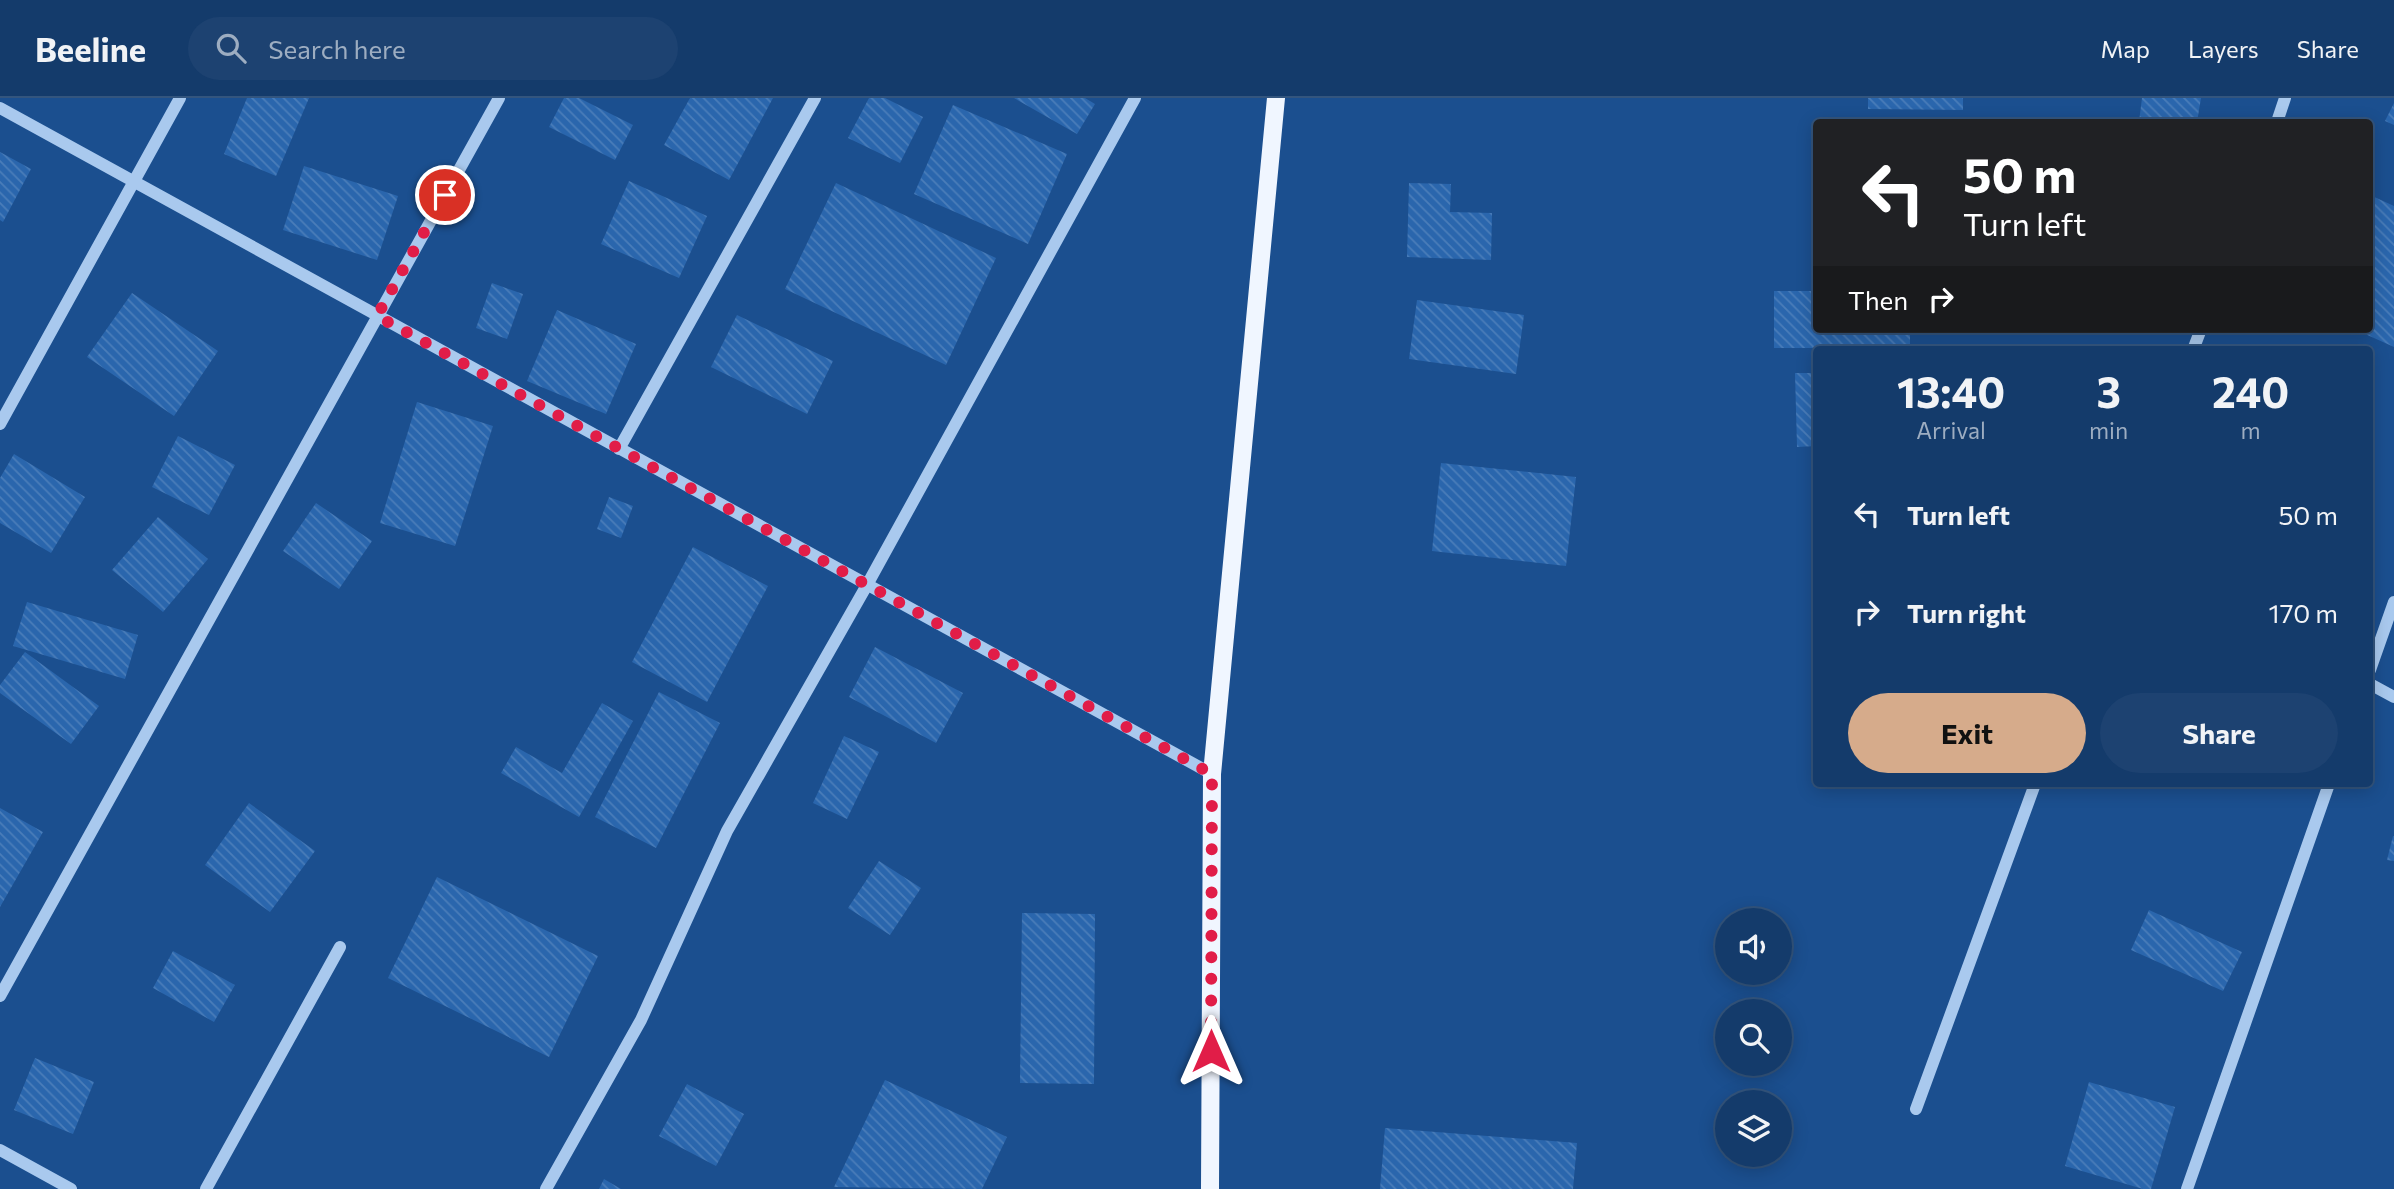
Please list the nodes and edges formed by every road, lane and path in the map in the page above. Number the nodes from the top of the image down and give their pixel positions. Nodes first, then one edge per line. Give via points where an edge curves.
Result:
1 (180, 98) edge
2 (499, 98) edge
3 (815, 98) edge
4 (1135, 98) edge
5 (1276, 98) edge
6 (2286, 98) edge
7 (0, 108) edge
8 (2278, 119) edge
9 (134, 183) junction
10 (377, 316) junction
11 (0, 424) edge
12 (619, 449) junction
13 (867, 585) junction
14 (2394, 602) edge
15 (2373, 662) edge
16 (2373, 686) edge
17 (2394, 696) edge
18 (1212, 774) junction
19 (2034, 787) edge
20 (2328, 787) edge
21 (340, 947) dead end
22 (0, 996) edge
23 (1916, 1109) dead end
24 (0, 1150) edge
25 (71, 1189) edge
26 (206, 1189) edge
27 (546, 1189) edge
28 (1210, 1189) edge
29 (2187, 1189) edge

1 - 9 street
2 - 10 street
3 - 12 street
4 - 13 street
5 - 18 main road
6 - 8 street
7 - 9 street
9 - 10 street
9 - 11 street
10 - 12 street
10 - 22 street
12 - 13 street
13 - 18 street
13 - 27 street via 727,831 641,1020
14 - 15 street
16 - 17 street
18 - 28 main road
19 - 23 street
20 - 29 street
21 - 26 street
24 - 25 street

